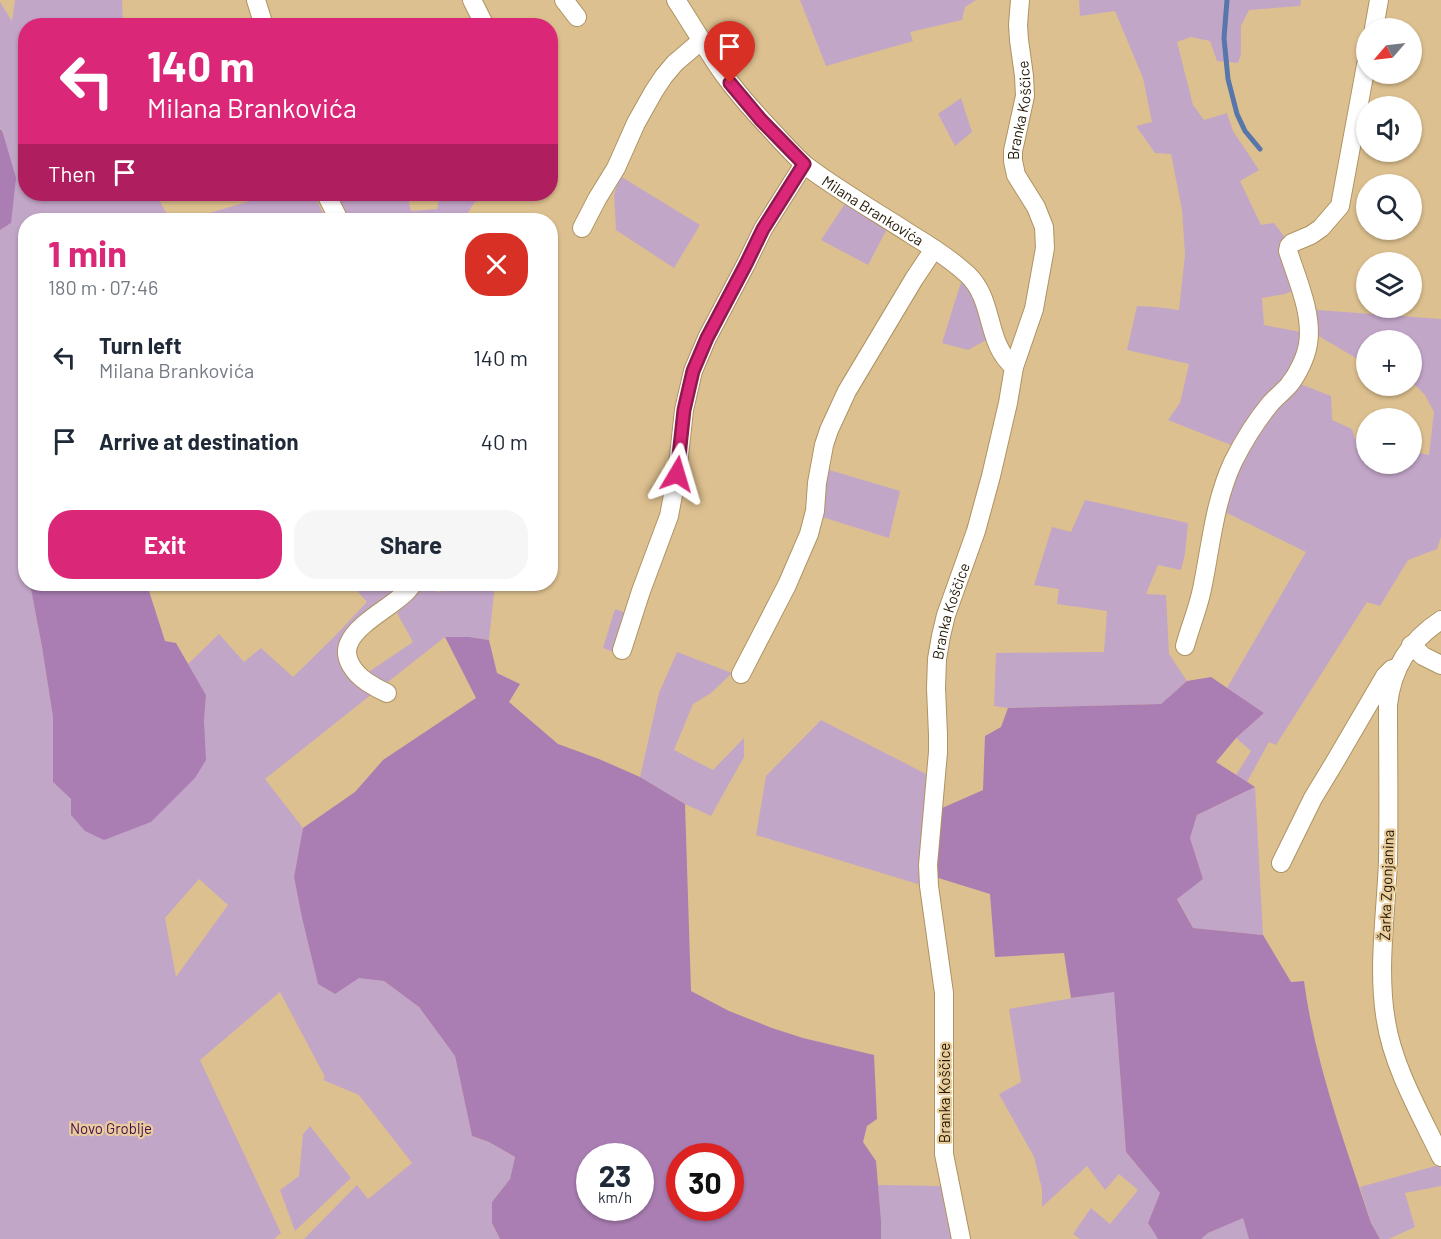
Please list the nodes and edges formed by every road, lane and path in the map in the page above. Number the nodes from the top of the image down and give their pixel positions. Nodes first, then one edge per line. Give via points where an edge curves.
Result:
1 (256, 0) edge
2 (472, 0) edge
3 (564, 0) edge
4 (676, 0) edge
5 (1020, 0) edge
6 (1379, 0) edge
7 (577, 17) dead end
8 (262, 18) edge
9 (481, 18) edge
10 (1376, 18) edge
11 (702, 40) junction
12 (1362, 84) edge
13 (804, 164) junction
14 (582, 228) dead end
15 (934, 249) junction
16 (1014, 367) junction
17 (407, 591) edge
18 (1441, 620) edge
19 (1411, 645) junction
20 (1185, 646) dead end
21 (622, 650) dead end
22 (1441, 665) edge
23 (1399, 666) junction
24 (741, 674) dead end
25 (387, 693) dead end
26 (1281, 863) dead end
27 (1441, 1157) edge
28 (961, 1239) edge

1 - 8 street
2 - 9 street
3 - 7 street
4 - 11 street, Milana Brankovića
5 - 16 street, Branka Koščice via 1018,32 1025,96 1013,151 1014,168 1044,227 1045,248 1035,309
6 - 10 street
11 - 13 street, Milana Brankovića via 739,94
11 - 14 street via 675,63 654,91
12 - 20 street via 1340,206 1321,228 1289,246 1309,325 1304,358 1290,383 1250,432 1225,481 1202,591
13 - 15 street, Milana Brankovića
13 - 21 street via 763,229 693,371 669,516
15 - 16 street, Milana Brankovića via 979,288 996,342
15 - 24 street via 847,391 824,445 809,534
16 - 28 street, Branka Koščice via 991,476 946,615 937,659 938,744 928,865 945,993 944,1154
17 - 25 street via 357,632 347,648 355,671
18 - 19 street, Žarka Zgonjanina
19 - 22 street
19 - 23 street, Žarka Zgonjanina
23 - 26 street via 1385,676 1313,798
23 - 27 street, Žarka Zgonjanina via 1388,705 1388,861 1382,980 1394,1054

